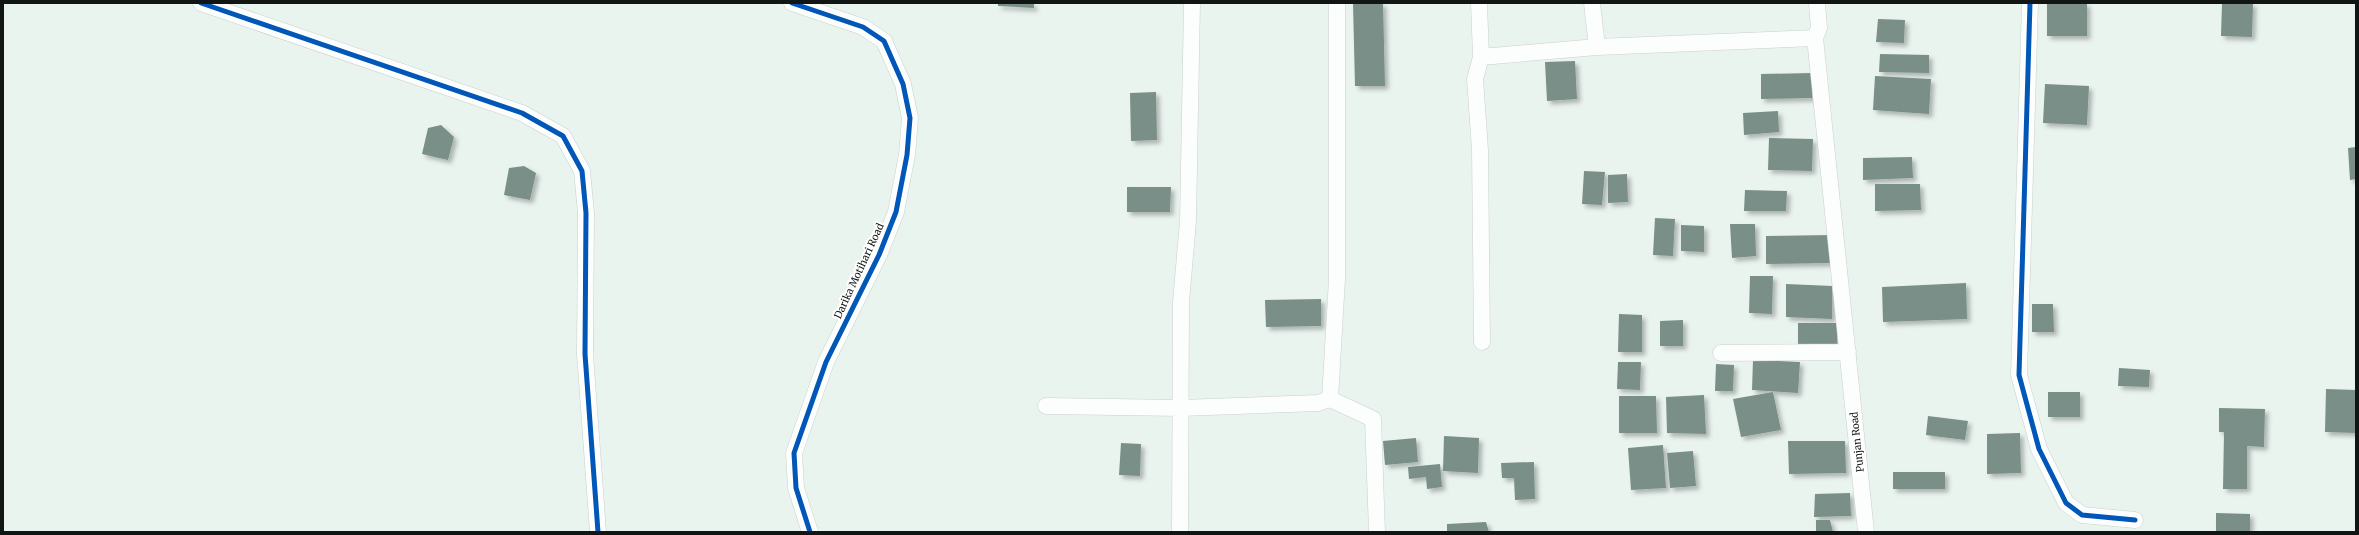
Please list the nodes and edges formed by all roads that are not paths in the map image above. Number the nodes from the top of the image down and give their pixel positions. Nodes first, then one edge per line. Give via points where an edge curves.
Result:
1 (201, 3) edge
2 (792, 3) edge
3 (1192, 3) edge
4 (1337, 3) edge
5 (1479, 3) edge
6 (1592, 3) edge
7 (1817, 3) edge
8 (2030, 3) edge
9 (1815, 38) junction
10 (1597, 47) junction
11 (1481, 57) junction
12 (1482, 342) dead end
13 (1848, 352) junction
14 (1721, 353) dead end
15 (1330, 399) junction
16 (1046, 406) dead end
17 (1181, 408) junction
18 (2135, 520) dead end
19 (598, 532) edge
20 (810, 532) edge
21 (1180, 532) edge
22 (1377, 532) edge
23 (1866, 532) edge

1 - 19 street via 522,113 563,136 582,171 586,213 585,354
2 - 20 street, Darika Motihari Road via 863,27 884,41 903,84 910,118 907,155 896,212 879,255 826,362 794,453 796,488
3 - 17 street via 1188,221 1181,302
4 - 15 street via 1337,279
5 - 11 street
6 - 10 street
7 - 9 street, Punjan Road via 1819,28
8 - 18 street via 2019,375 2039,449 2066,503 2082,515
9 - 10 street
9 - 13 street, Punjan Road
10 - 11 street
11 - 12 street via 1476,79 1480,150
13 - 14 street
13 - 23 street, Punjan Road
15 - 17 street via 1318,403
15 - 22 street via 1373,419
16 - 17 street
17 - 21 street

